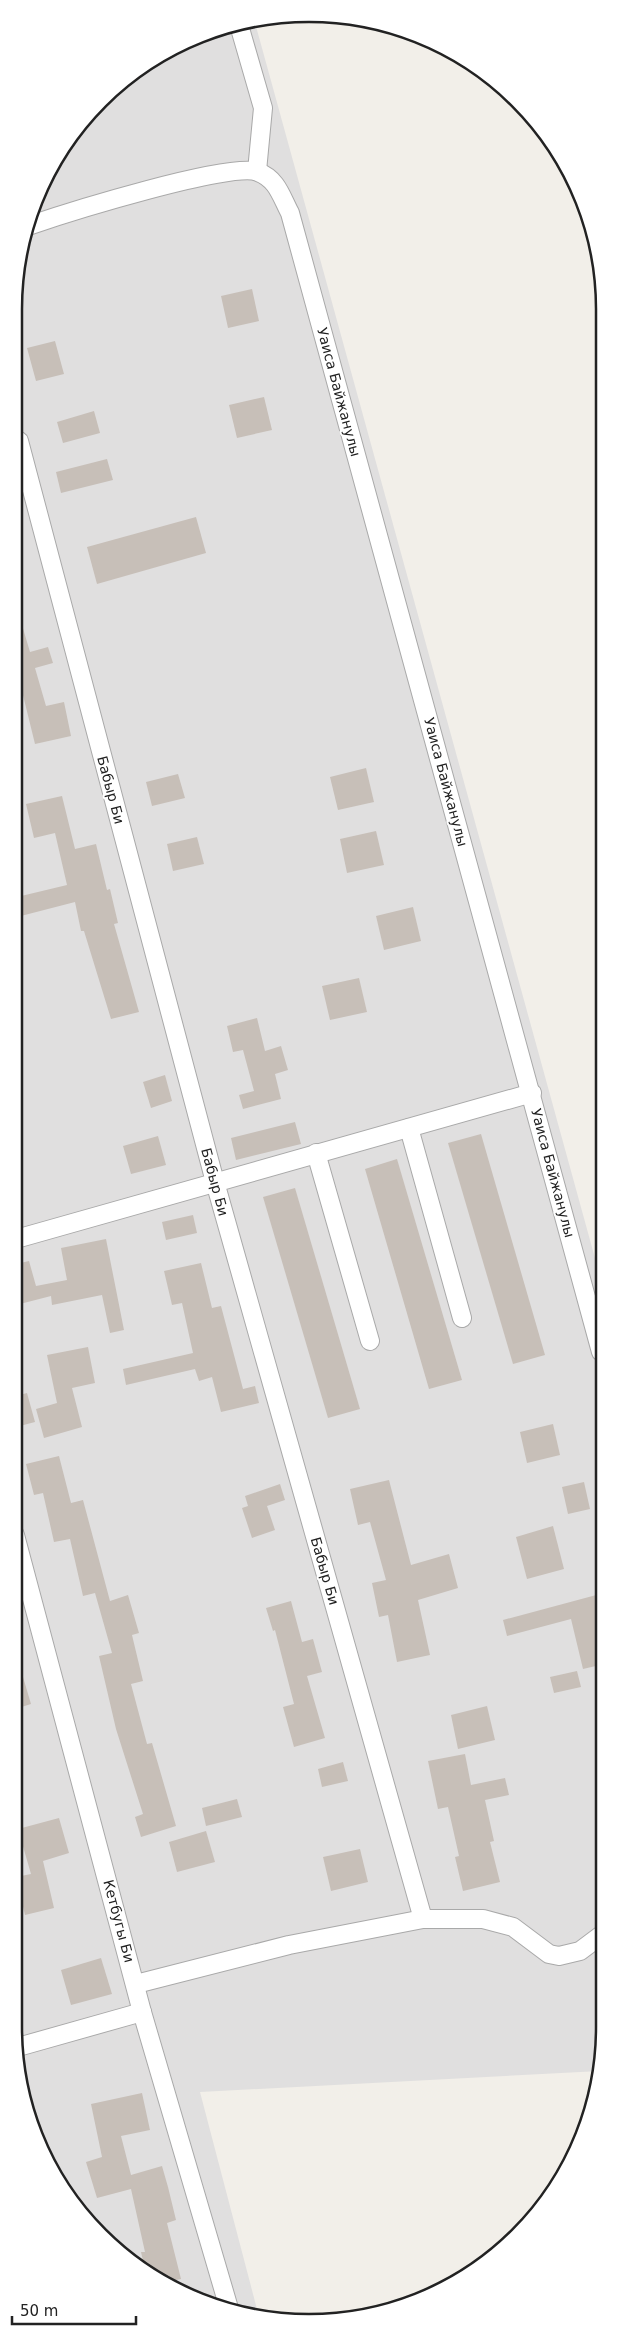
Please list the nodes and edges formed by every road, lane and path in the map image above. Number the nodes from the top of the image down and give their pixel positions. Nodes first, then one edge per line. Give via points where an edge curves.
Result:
1 (241, 31) edge
2 (257, 171) junction
3 (36, 223) edge
4 (23, 456) edge
5 (532, 1093) junction
6 (409, 1128) junction
7 (316, 1153) junction
8 (214, 1182) junction
9 (23, 1237) edge
10 (462, 1318) dead end
11 (596, 1333) edge
12 (370, 1341) dead end
13 (23, 1565) edge
14 (423, 1918) junction
15 (596, 1939) edge
16 (136, 1984) junction
17 (142, 2012) junction
18 (23, 2047) edge
19 (227, 2301) edge

1 - 2 street via 263,108
2 - 3 street via 234,170 185,181
2 - 5 street, Уаиса Байжанулы via 274,182 290,213
4 - 8 street, Бабыр Би
5 - 6 street
5 - 11 street, Уаиса Байжанулы
6 - 7 street
6 - 10 street
7 - 8 street
7 - 12 street
8 - 9 street
8 - 14 street, Бабыр Би
13 - 16 street, Кетбугы Би
14 - 15 street via 483,1919 513,1927 549,1954 559,1956 580,1952
14 - 16 street via 289,1945
16 - 17 street, Кетбугы Би
17 - 18 street
17 - 19 street, Кетбугы Би

